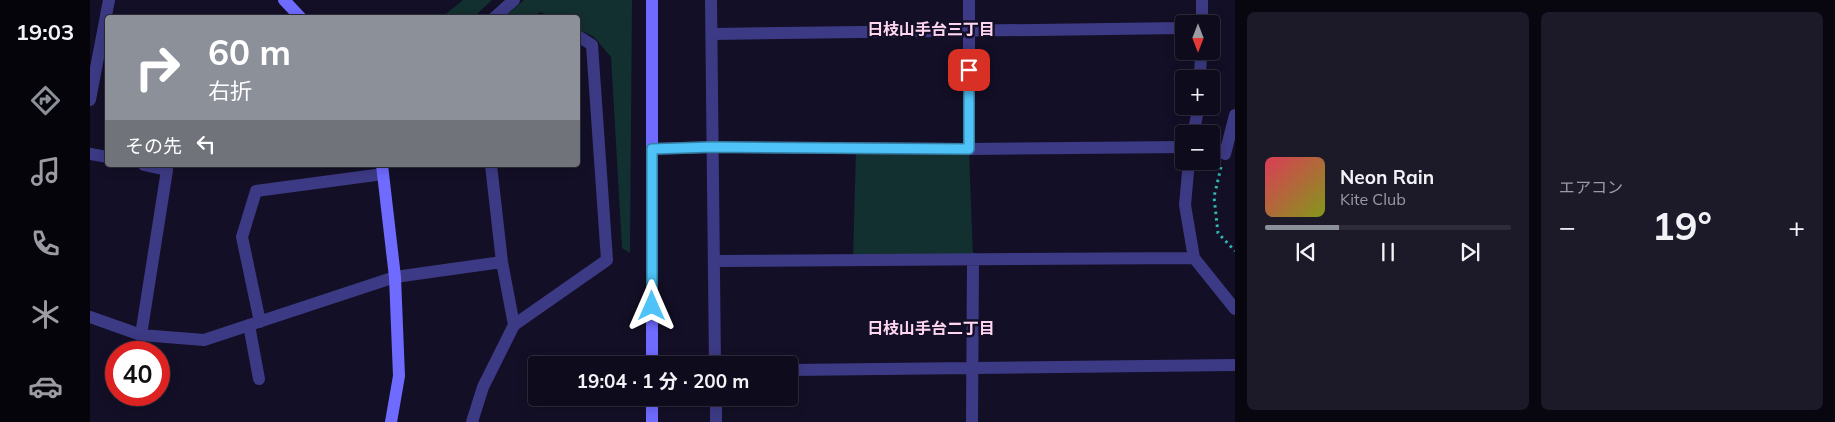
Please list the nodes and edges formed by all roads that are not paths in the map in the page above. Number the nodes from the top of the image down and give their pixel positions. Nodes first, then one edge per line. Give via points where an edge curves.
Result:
1 (108, 0) edge
2 (284, 0) edge
3 (514, 0) edge
4 (652, 0) edge
5 (711, 0) edge
6 (969, 0) edge
7 (1202, 0) edge
8 (105, 15) edge
9 (298, 15) edge
10 (497, 15) edge
11 (1202, 15) edge
12 (105, 17) edge
13 (1175, 28) edge
14 (969, 30) junction
15 (712, 34) junction
16 (580, 37) edge
17 (90, 100) edge
18 (1235, 114) edge
19 (712, 147) junction
20 (1175, 147) edge
21 (652, 149) junction
22 (969, 149) junction
23 (90, 154) edge
24 (1224, 154) road end
25 (105, 156) edge
26 (153, 167) edge
27 (491, 167) edge
28 (382, 170) edge
29 (1188, 170) edge
30 (1194, 258) junction
31 (973, 259) junction
32 (714, 261) junction
33 (502, 262) junction
34 (395, 276) junction
35 (1235, 310) edge
36 (90, 317) edge
37 (255, 323) junction
38 (514, 325) junction
39 (141, 335) junction
40 (652, 356) edge
41 (715, 356) edge
42 (1235, 366) edge
43 (972, 368) junction
44 (798, 370) edge
45 (259, 378) dead end
46 (652, 406) edge
47 (716, 406) edge
48 (390, 422) edge
49 (472, 422) edge
50 (652, 422) edge
51 (716, 422) edge
52 (972, 422) edge

1 - 8 street
2 - 9 street
3 - 10 street
4 - 21 street
5 - 15 street
6 - 14 street
7 - 11 street
12 - 17 street
13 - 14 street
14 - 15 street
14 - 22 street
15 - 19 street
16 - 38 street via 592,45 607,260
18 - 24 street
19 - 21 street
19 - 22 street
19 - 32 street
20 - 22 street
21 - 40 street
23 - 25 street
26 - 39 street via 167,170
27 - 33 street
28 - 34 street
28 - 37 street via 256,191 242,238
29 - 30 street via 1185,205
30 - 31 street
30 - 35 street
31 - 32 street
31 - 43 street
32 - 41 street
33 - 34 street
33 - 38 street
34 - 37 street
34 - 48 street via 399,376
36 - 39 street
37 - 39 street via 204,340
37 - 45 street
38 - 49 street via 483,387
42 - 43 street
43 - 44 street
43 - 52 street
46 - 50 street
47 - 51 street

